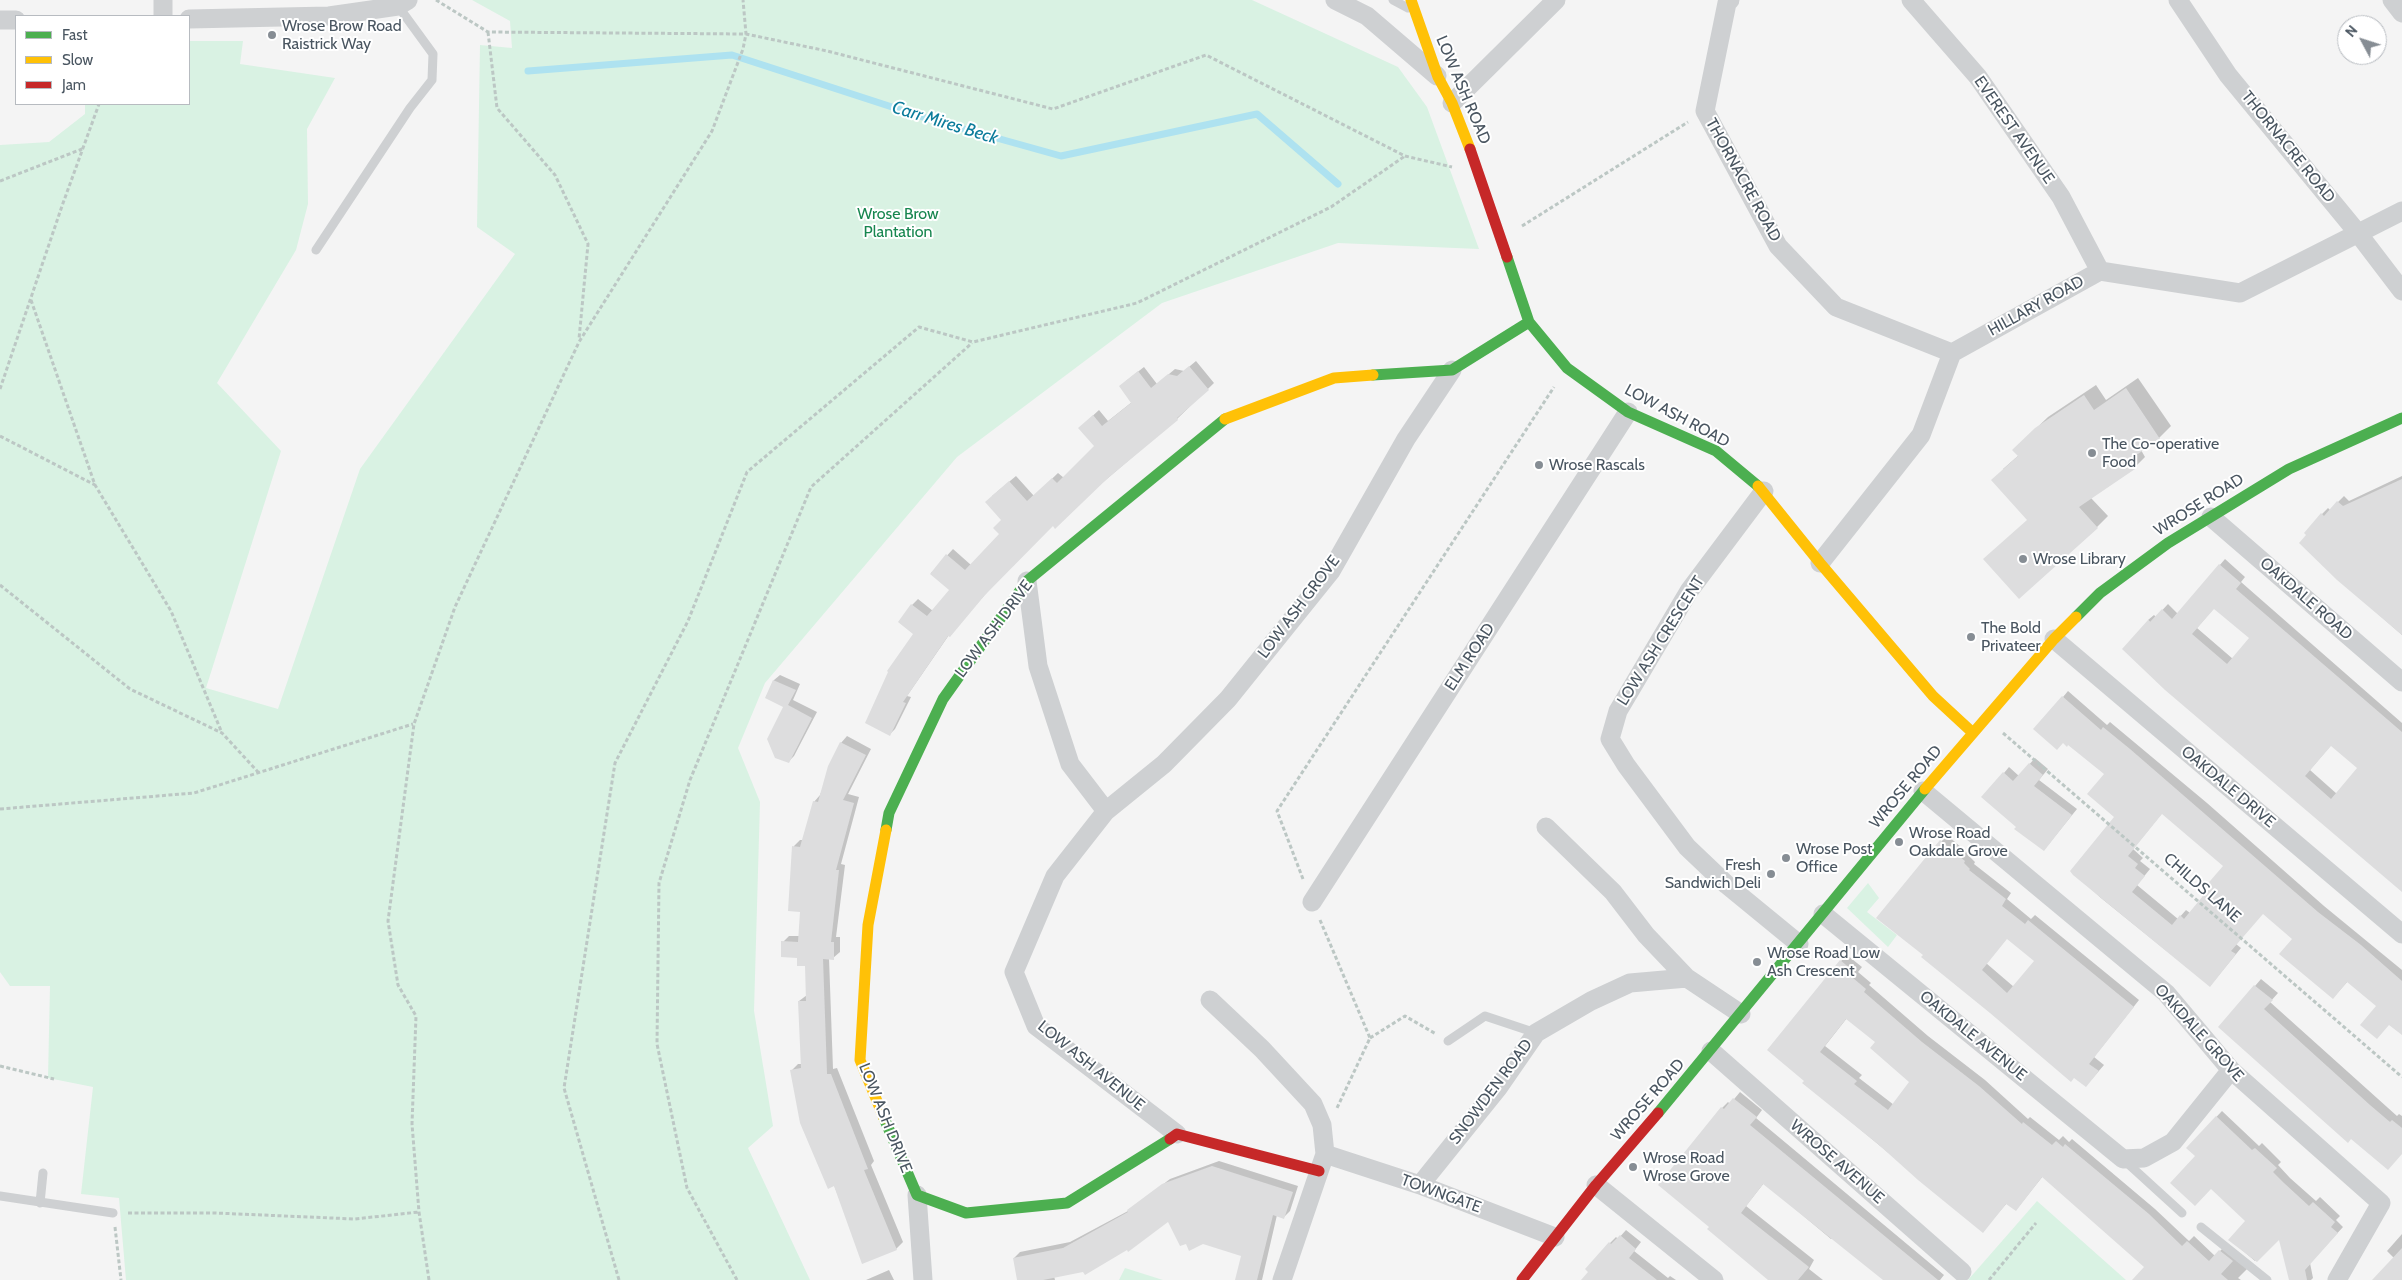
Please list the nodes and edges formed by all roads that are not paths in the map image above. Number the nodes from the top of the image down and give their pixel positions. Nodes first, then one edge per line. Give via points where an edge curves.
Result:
1 (163, 0) edge
2 (1335, 0) edge
3 (1393, 0) edge
4 (1556, 0) edge
5 (1730, 0) edge
6 (1911, 0) edge
7 (2178, 0) edge
8 (2392, 0) edge
9 (403, 3) edge
10 (1412, 5) edge
11 (329, 8) edge
12 (2402, 13) edge
13 (163, 15) edge
14 (190, 19) edge
15 (0, 20) edge
16 (15, 20) edge
17 (1438, 77) junction
18 (1452, 104) junction
19 (2402, 211) edge
20 (2357, 232) junction
21 (316, 250) dead end
22 (2100, 271) junction
23 (2402, 291) edge
24 (1529, 322) junction
25 (1952, 353) junction
26 (1452, 370) junction
27 (1628, 412) junction
28 (2402, 418) edge
29 (1764, 491) junction
30 (2211, 517) junction
31 (1820, 563) junction
32 (1027, 581) junction
33 (2054, 639) junction
34 (2402, 682) edge
35 (1973, 733) junction
36 (1923, 791) junction
37 (1106, 811) junction
38 (1546, 827) dead end
39 (1312, 902) road end
40 (1822, 914) junction
41 (2402, 934) edge
42 (1799, 944) junction
43 (1687, 978) junction
44 (1210, 1000) dead end
45 (1741, 1014) junction
46 (1536, 1033) junction
47 (1448, 1041) road end
48 (1712, 1051) junction
49 (2230, 1070) junction
50 (1177, 1134) junction
51 (2123, 1158) junction
52 (1322, 1163) junction
53 (43, 1173) dead end
54 (1420, 1185) junction
55 (1596, 1185) junction
56 (0, 1196) edge
57 (916, 1196) junction
58 (40, 1203) junction
59 (113, 1213) road end
60 (2182, 1213) dead end
61 (2202, 1227) dead end
62 (1555, 1237) junction
63 (1962, 1272) dead end
64 (924, 1280) edge
65 (1282, 1280) edge
66 (1522, 1280) edge
67 (1714, 1280) edge
68 (2267, 1280) edge
69 (2337, 1280) edge

1 - 13 street
2 - 17 street via 1367,16
3 - 10 lane
4 - 18 street
5 - 25 street, THORNACRE ROAD via 1705,111 1778,246 1836,307
6 - 22 street, EVEREST AVENUE via 1978,77 2061,197
7 - 20 street, THORNACRE ROAD via 2228,75
8 - 12 street
9 - 11 street
9 - 21 lane via 433,54 432,80
10 - 17 street, LOW ASH ROAD
11 - 14 street
15 - 16 street
17 - 18 street, LOW ASH ROAD
18 - 24 street, LOW ASH ROAD via 1502,238
19 - 20 street, HILLARY ROAD
20 - 22 street, HILLARY ROAD via 2240,293
20 - 23 street, THORNACRE ROAD
22 - 25 street, HILLARY ROAD
24 - 26 street, LOW ASH DRIVE
24 - 27 street, LOW ASH ROAD via 1567,368
25 - 31 street via 1921,435
26 - 32 street, LOW ASH DRIVE via 1334,378 1221,420
26 - 37 street, LOW ASH GROVE via 1406,439 1331,571 1228,699 1164,764
27 - 29 street, LOW ASH ROAD via 1716,451
27 - 39 street, ELM ROAD
28 - 30 street, WROSE ROAD via 2289,469
29 - 31 street, LOW ASH ROAD
29 - 42 street, LOW ASH CRESCENT via 1689,591 1618,711 1610,739 1687,847 1727,885
30 - 33 street, WROSE ROAD via 2168,542 2100,593
30 - 34 street, OAKDALE ROAD
31 - 35 street, LOW ASH ROAD via 1933,696
32 - 37 street via 1038,666 1070,764
32 - 57 street, LOW ASH DRIVE via 943,699 889,813 868,925 860,1060
33 - 35 street, WROSE ROAD
33 - 41 street, OAKDALE DRIVE
35 - 36 street, WROSE ROAD
36 - 40 street, WROSE ROAD
36 - 49 street, OAKDALE GROVE via 2166,993
37 - 50 street, LOW ASH AVENUE via 1055,876 1014,972 1036,1026
38 - 43 street via 1613,892 1646,935
40 - 42 street, WROSE ROAD
40 - 51 street, OAKDALE AVENUE
42 - 45 street, WROSE ROAD
43 - 45 street
43 - 46 street, SNOWDEN ROAD via 1630,984
44 - 52 street via 1313,1104 1322,1125
45 - 48 street, WROSE ROAD
46 - 47 lane via 1485,1016
46 - 54 street, SNOWDEN ROAD via 1498,1088
48 - 55 street, WROSE ROAD
48 - 63 street, WROSE AVENUE
49 - 51 street via 2173,1142 2144,1158
49 - 69 street, OAKDALE GROVE via 2381,1203
50 - 52 street
50 - 57 street via 1068,1203 966,1213
51 - 60 lane, OAKDALE AVENUE
52 - 54 street, TOWNGATE
52 - 65 street
53 - 58 lane
54 - 62 street, TOWNGATE
55 - 62 street, WROSE ROAD
55 - 67 street
56 - 58 lane
57 - 64 street, LOW ASH DRIVE
58 - 59 lane
61 - 68 lane
62 - 66 street, WROSE ROAD

